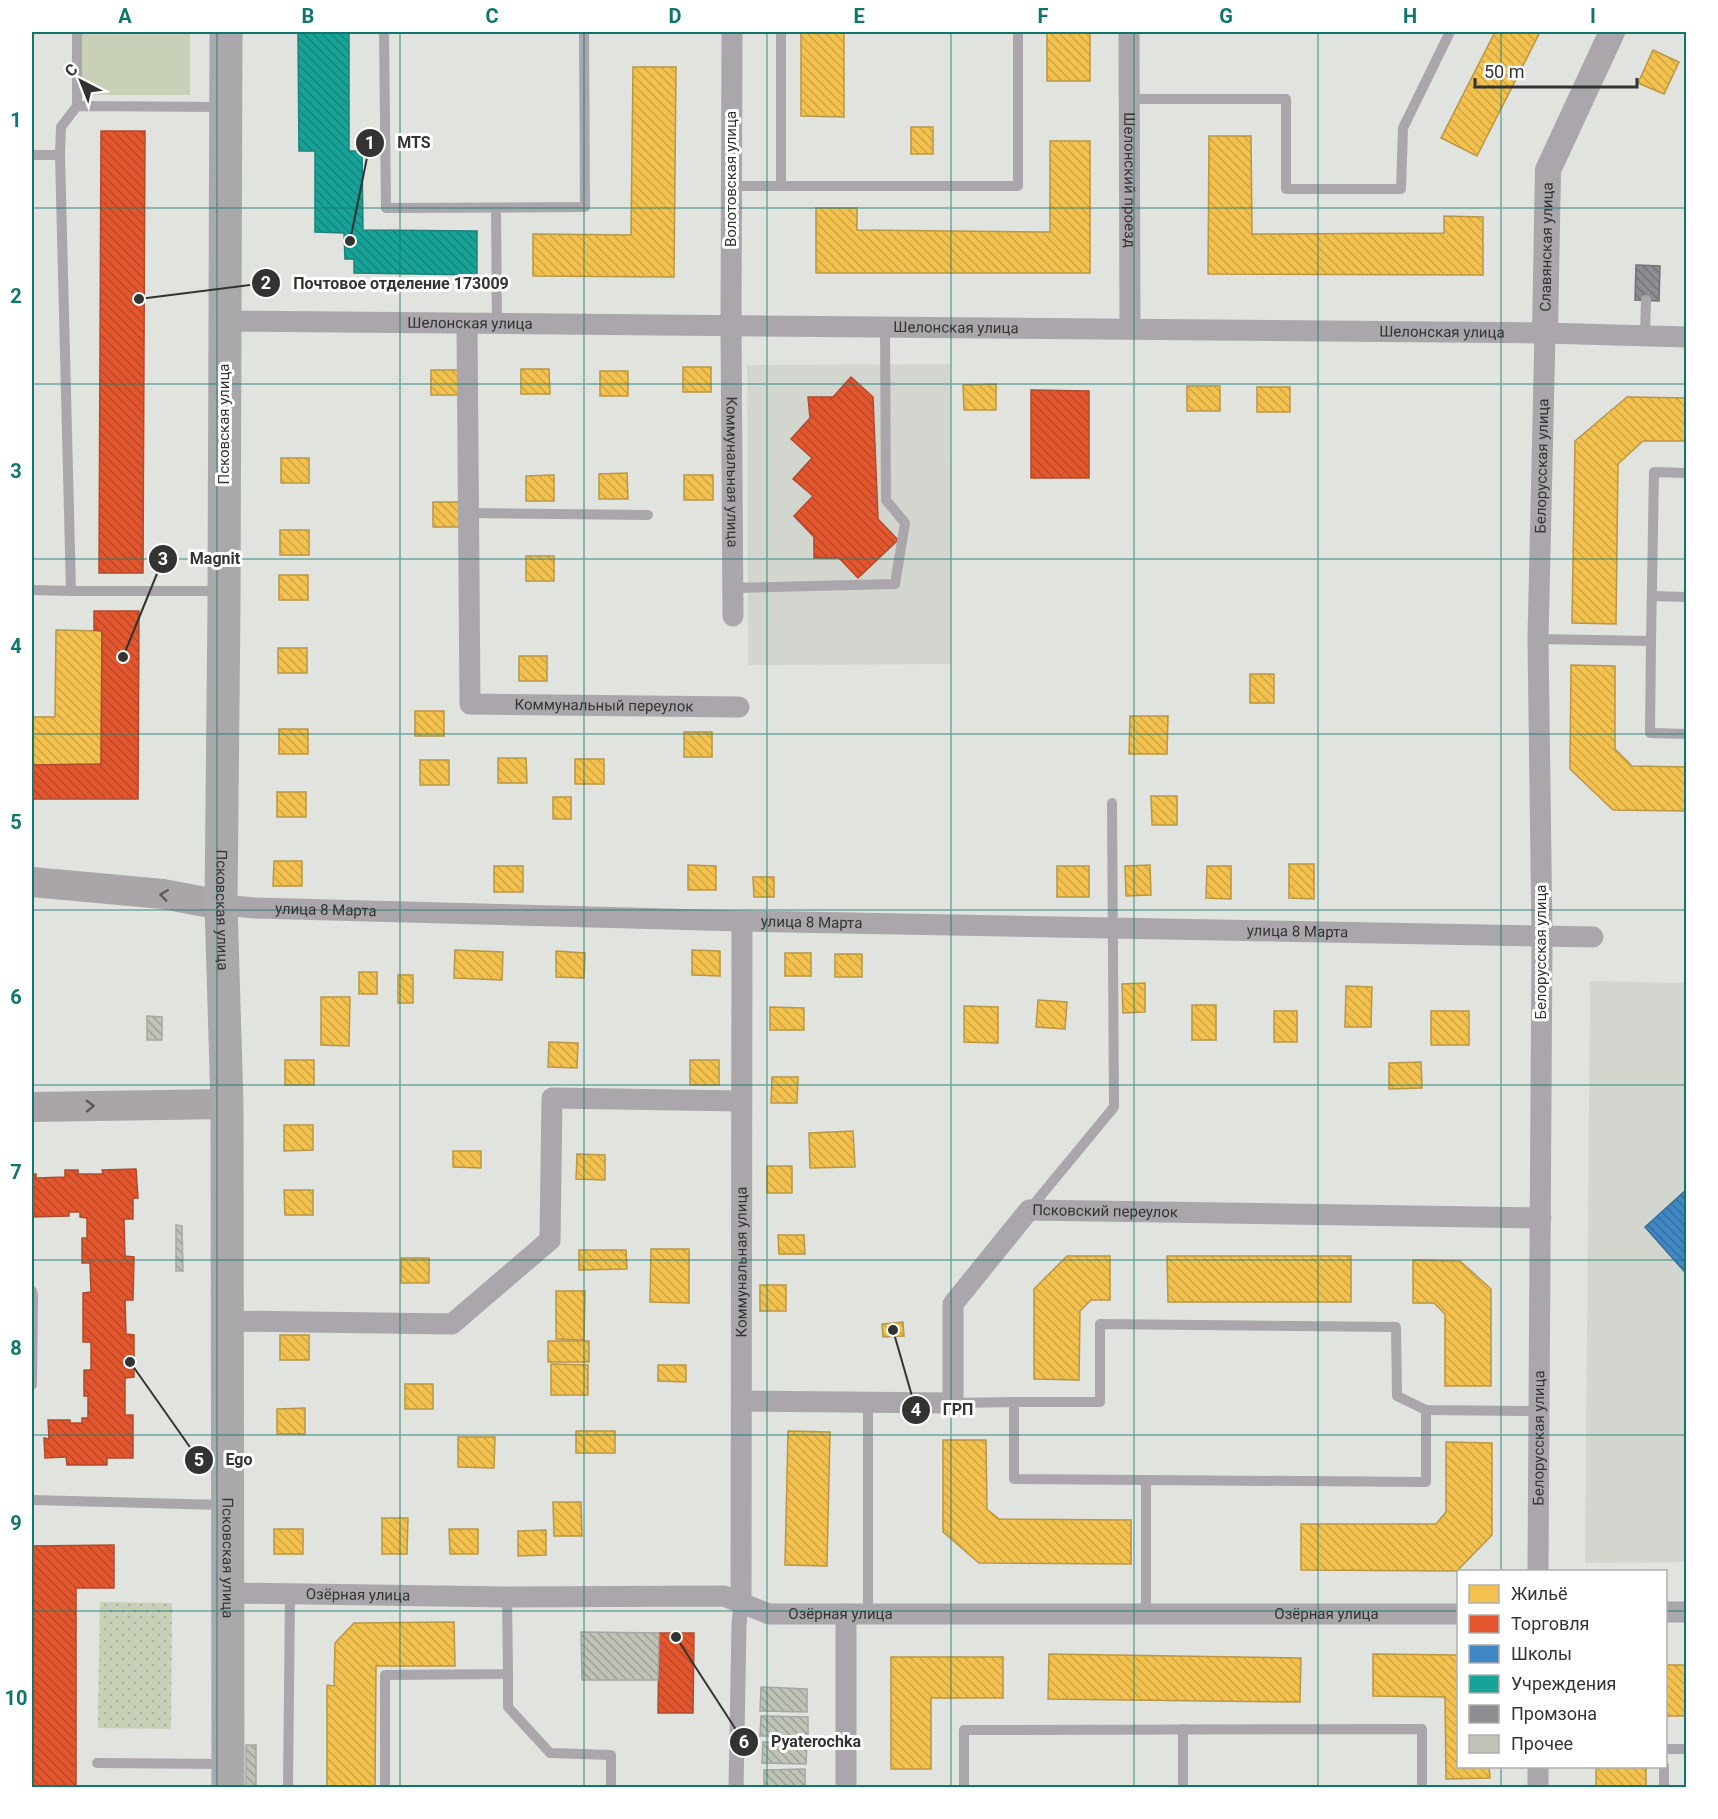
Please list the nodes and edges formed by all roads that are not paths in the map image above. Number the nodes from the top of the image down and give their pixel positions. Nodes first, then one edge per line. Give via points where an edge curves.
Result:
1 (77, 32) edge
2 (226, 32) edge
3 (384, 32) edge
4 (585, 32) edge
5 (732, 32) edge
6 (781, 32) edge
7 (1018, 32) edge
8 (1129, 32) edge
9 (1450, 32) edge
10 (1612, 32) edge
11 (1129, 99) junction
12 (77, 106) junction
13 (225, 108) junction
14 (32, 155) edge
15 (60, 155) junction
16 (731, 186) junction
17 (781, 186) junction
18 (496, 207) junction
19 (1646, 300) dead end
20 (224, 321) junction
21 (467, 324) junction
22 (497, 324) junction
23 (731, 326) junction
24 (885, 327) junction
25 (1130, 329) junction
26 (1545, 333) junction
27 (1645, 336) junction
28 (1686, 337) edge
29 (1686, 473) edge
30 (470, 513) junction
31 (648, 515) dead end
32 (733, 588) junction
33 (32, 590) edge
34 (71, 591) junction
35 (224, 591) junction
36 (1652, 596) junction
37 (1686, 597) edge
38 (733, 616) dead end
39 (1538, 639) junction
40 (1651, 641) junction
41 (739, 707) dead end
42 (1686, 734) edge
43 (1112, 803) dead end
44 (32, 882) edge
45 (221, 904) junction
46 (742, 921) junction
47 (1113, 929) junction
48 (1542, 937) junction
49 (1593, 937) dead end
50 (741, 1101) junction
51 (227, 1104) junction
52 (32, 1107) edge
53 (1029, 1210) junction
54 (1541, 1218) junction
55 (32, 1291) edge
56 (226, 1321) junction
57 (32, 1385) edge
58 (742, 1401) junction
59 (1014, 1402) junction
60 (868, 1403) junction
61 (953, 1403) junction
62 (1426, 1410) junction
63 (1538, 1411) junction
64 (1146, 1480) junction
65 (32, 1500) edge
66 (228, 1506) junction
67 (1538, 1570) edge
68 (228, 1593) junction
69 (290, 1594) junction
70 (507, 1597) junction
71 (741, 1602) junction
72 (1667, 1612) edge
73 (1686, 1612) edge
74 (846, 1614) junction
75 (868, 1614) junction
76 (1146, 1614) junction
77 (1457, 1614) edge
78 (508, 1674) junction
79 (1182, 1729) junction
80 (1667, 1749) edge
81 (1686, 1749) edge
82 (97, 1763) dead end
83 (1538, 1768) edge
84 (1664, 1768) edge
85 (228, 1776) edge
86 (288, 1788) edge
87 (385, 1788) edge
88 (611, 1788) edge
89 (736, 1788) edge
90 (846, 1788) edge
91 (964, 1788) edge
92 (1183, 1788) edge
93 (1422, 1788) edge
94 (1538, 1788) edge
95 (1664, 1788) edge

1 - 12 lane
2 - 13 main road, Псковская улица
3 - 18 lane via 386,208
4 - 18 lane via 585,207
5 - 16 street, Волотовская улица
6 - 17 lane
7 - 17 lane via 1018,186
8 - 11 street, Шелонский проезд
9 - 11 lane via 1403,128 1401,189 1286,189 1286,99
10 - 26 street, Славянская улица via 1548,170
11 - 25 street, Шелонский проезд
12 - 13 lane
12 - 15 lane via 61,127
13 - 20 main road, Псковская улица
14 - 15 lane
15 - 34 lane
16 - 17 lane
16 - 23 street, Волотовская улица
18 - 22 lane
19 - 27 lane
20 - 21 street, Шелонская улица
20 - 35 main road, Псковская улица
21 - 22 street, Шелонская улица
21 - 30 street
22 - 23 street, Шелонская улица
23 - 24 street, Шелонская улица
23 - 32 street, Коммунальная улица
24 - 25 street, Шелонская улица
24 - 32 lane via 886,500 905,523 895,584
25 - 26 street, Шелонская улица
26 - 27 street, Шелонская улица
26 - 39 street, Белорусская улица
27 - 28 street, Шелонская улица
29 - 36 lane via 1654,472
30 - 31 lane
30 - 41 street, Коммунальный переулок via 470,704
32 - 38 street, Коммунальная улица
33 - 34 lane
34 - 35 lane
35 - 45 main road, Псковская улица
36 - 37 lane
36 - 40 lane
39 - 40 lane
39 - 48 street, Белорусская улица
40 - 42 lane via 1650,733
43 - 47 lane
45 -> 44 main road, улица 8 Марта via 163,894
45 - 46 street, улица 8 Марта
45 - 51 main road, Псковская улица
46 - 47 street, улица 8 Марта
46 - 50 street, Коммунальная улица
47 - 48 street, улица 8 Марта
47 - 53 lane via 1114,1107
48 - 49 street, улица 8 Марта
48 - 54 street, Белорусская улица
50 - 56 street via 552,1098 550,1240 452,1324
50 - 58 street, Коммунальная улица
52 -> 51 main road
51 - 56 main road, Псковская улица
53 - 54 street, Псковский переулок
53 - 61 street, Псковский переулок via 953,1304
54 - 63 street, Белорусская улица
55 - 57 lane
56 - 66 main road, Псковская улица
58 - 60 street
58 - 71 street, Коммунальная улица
59 - 61 lane
59 - 62 lane via 1100,1402 1100,1324 1396,1327 1397,1396
59 - 64 lane via 1014,1479
60 - 61 street
60 - 75 lane
62 - 63 lane
62 - 64 lane via 1426,1482
63 - 67 street, Белорусская улица
64 - 76 lane
65 - 66 lane
66 - 68 main road, Псковская улица
68 - 69 street, Озёрная улица
68 - 85 main road, Псковская улица
69 - 70 street, Озёрная улица
69 - 86 lane
70 - 71 street, Озёрная улица via 724,1596
70 - 78 lane
71 - 74 street, Озёрная улица via 769,1614
71 - 89 street
72 - 73 street
74 - 75 street, Озёрная улица
74 - 90 street
75 - 76 street, Озёрная улица
76 - 77 street, Озёрная улица
78 - 87 lane via 385,1675
78 - 88 lane via 508,1707 550,1753 611,1755
79 - 91 lane via 964,1730
79 - 92 lane
79 - 93 lane via 1422,1730
80 - 81 lane
82 - 85 lane
83 - 94 street
84 - 95 lane

